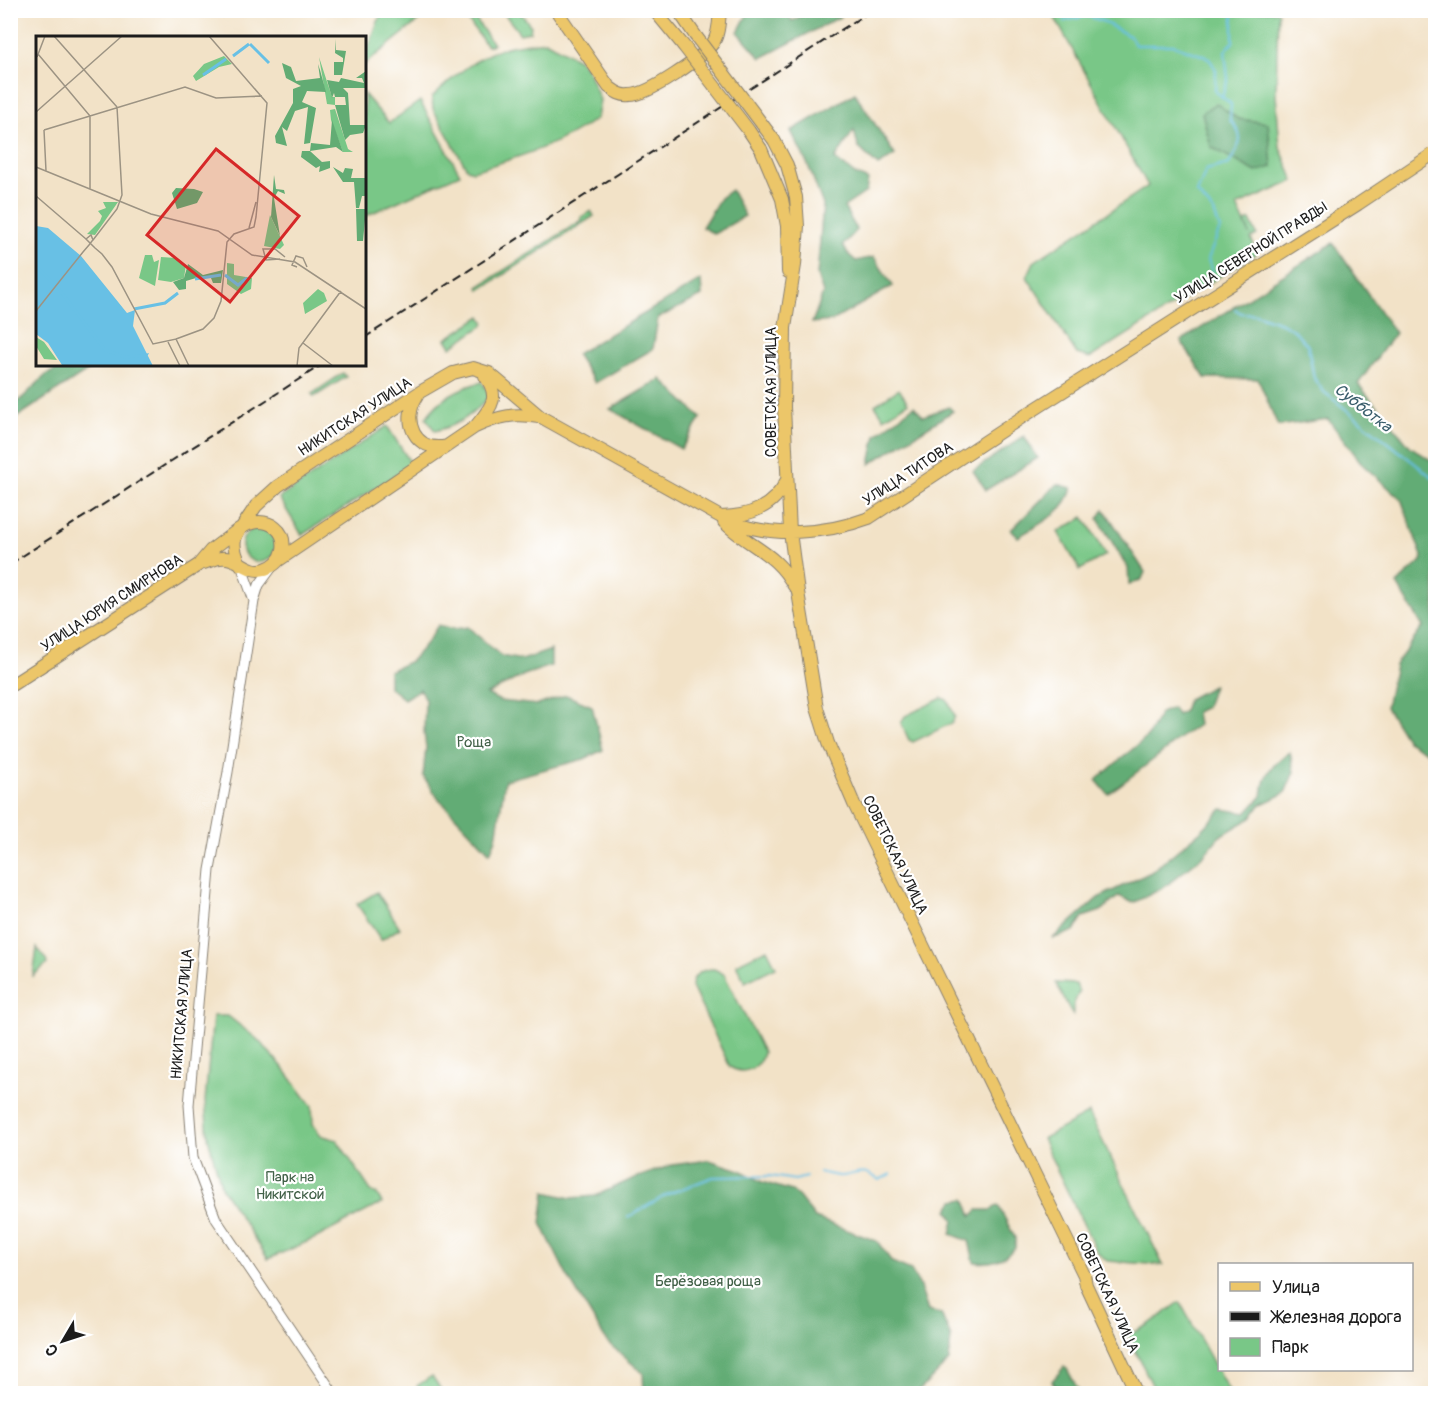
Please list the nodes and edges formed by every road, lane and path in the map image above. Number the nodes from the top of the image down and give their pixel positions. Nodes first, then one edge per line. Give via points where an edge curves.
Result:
1 (556, 10) edge
2 (654, 10) edge
3 (678, 10) edge
4 (720, 11) edge
5 (1436, 152) edge
6 (790, 288) junction
7 (478, 369) junction
8 (1082, 378) joint
9 (420, 392) junction
10 (541, 417) junction
11 (476, 427) junction
12 (448, 445) junction
13 (787, 480) junction
14 (719, 517) junction
15 (241, 528) junction
16 (790, 531) junction
17 (277, 562) junction
18 (200, 564) junction
19 (241, 564) junction
20 (798, 592) junction
21 (254, 601) junction
22 (10, 686) edge
23 (334, 1394) edge
24 (1137, 1394) edge

1 - 4 main road via 609,87 620,95 632,96 659,85 708,48 717,34
2 - 6 main road, bridge via 761,150 782,199
3 - 6 main road, bridge via 774,140 787,165 796,197 798,226
5 - 8 main road, УЛИЦА СЕВЕРНОЙ ПРАВДЫ
6 - 13 main road, СОВЕТСКАЯ УЛИЦА via 783,407
7 - 9 main road, НИКИТСКАЯ УЛИЦА via 453,373
7 - 10 main road via 489,373
7 - 11 main road via 490,383 495,398
8 - 16 main road, УЛИЦА ТИТОВА via 869,518 855,524
9 - 12 main road via 409,414 415,435 431,447
9 - 15 main road, НИКИТСКАЯ УЛИЦА via 278,486 256,506
10 - 11 main road via 511,414
10 - 14 main road, УЛИЦА ТИТОВА
11 - 12 main road
12 - 17 main road
13 - 14 main road via 780,493 760,510
13 - 16 main road, СОВЕТСКАЯ УЛИЦА
14 - 16 main road, УЛИЦА ТИТОВА via 762,531
14 - 20 main road via 736,534 774,558
15 - 17 main road via 259,521 276,528 283,544
15 - 18 main road, НИКИТСКАЯ УЛИЦА via 211,550
15 - 19 main road via 234,547
16 - 20 main road, СОВЕТСКАЯ УЛИЦА
17 - 19 main road via 257,571
17 - 21 street via 259,585
18 - 19 main road via 217,558
18 - 22 main road, УЛИЦА ЮРИЯ СМИРНОВА
19 - 21 street
20 - 24 main road, СОВЕТСКАЯ УЛИЦА via 817,708 838,770 1084,1275
21 - 23 street, НИКИТСКАЯ УЛИЦА via 210,870 189,1105 193,1158 216,1219

